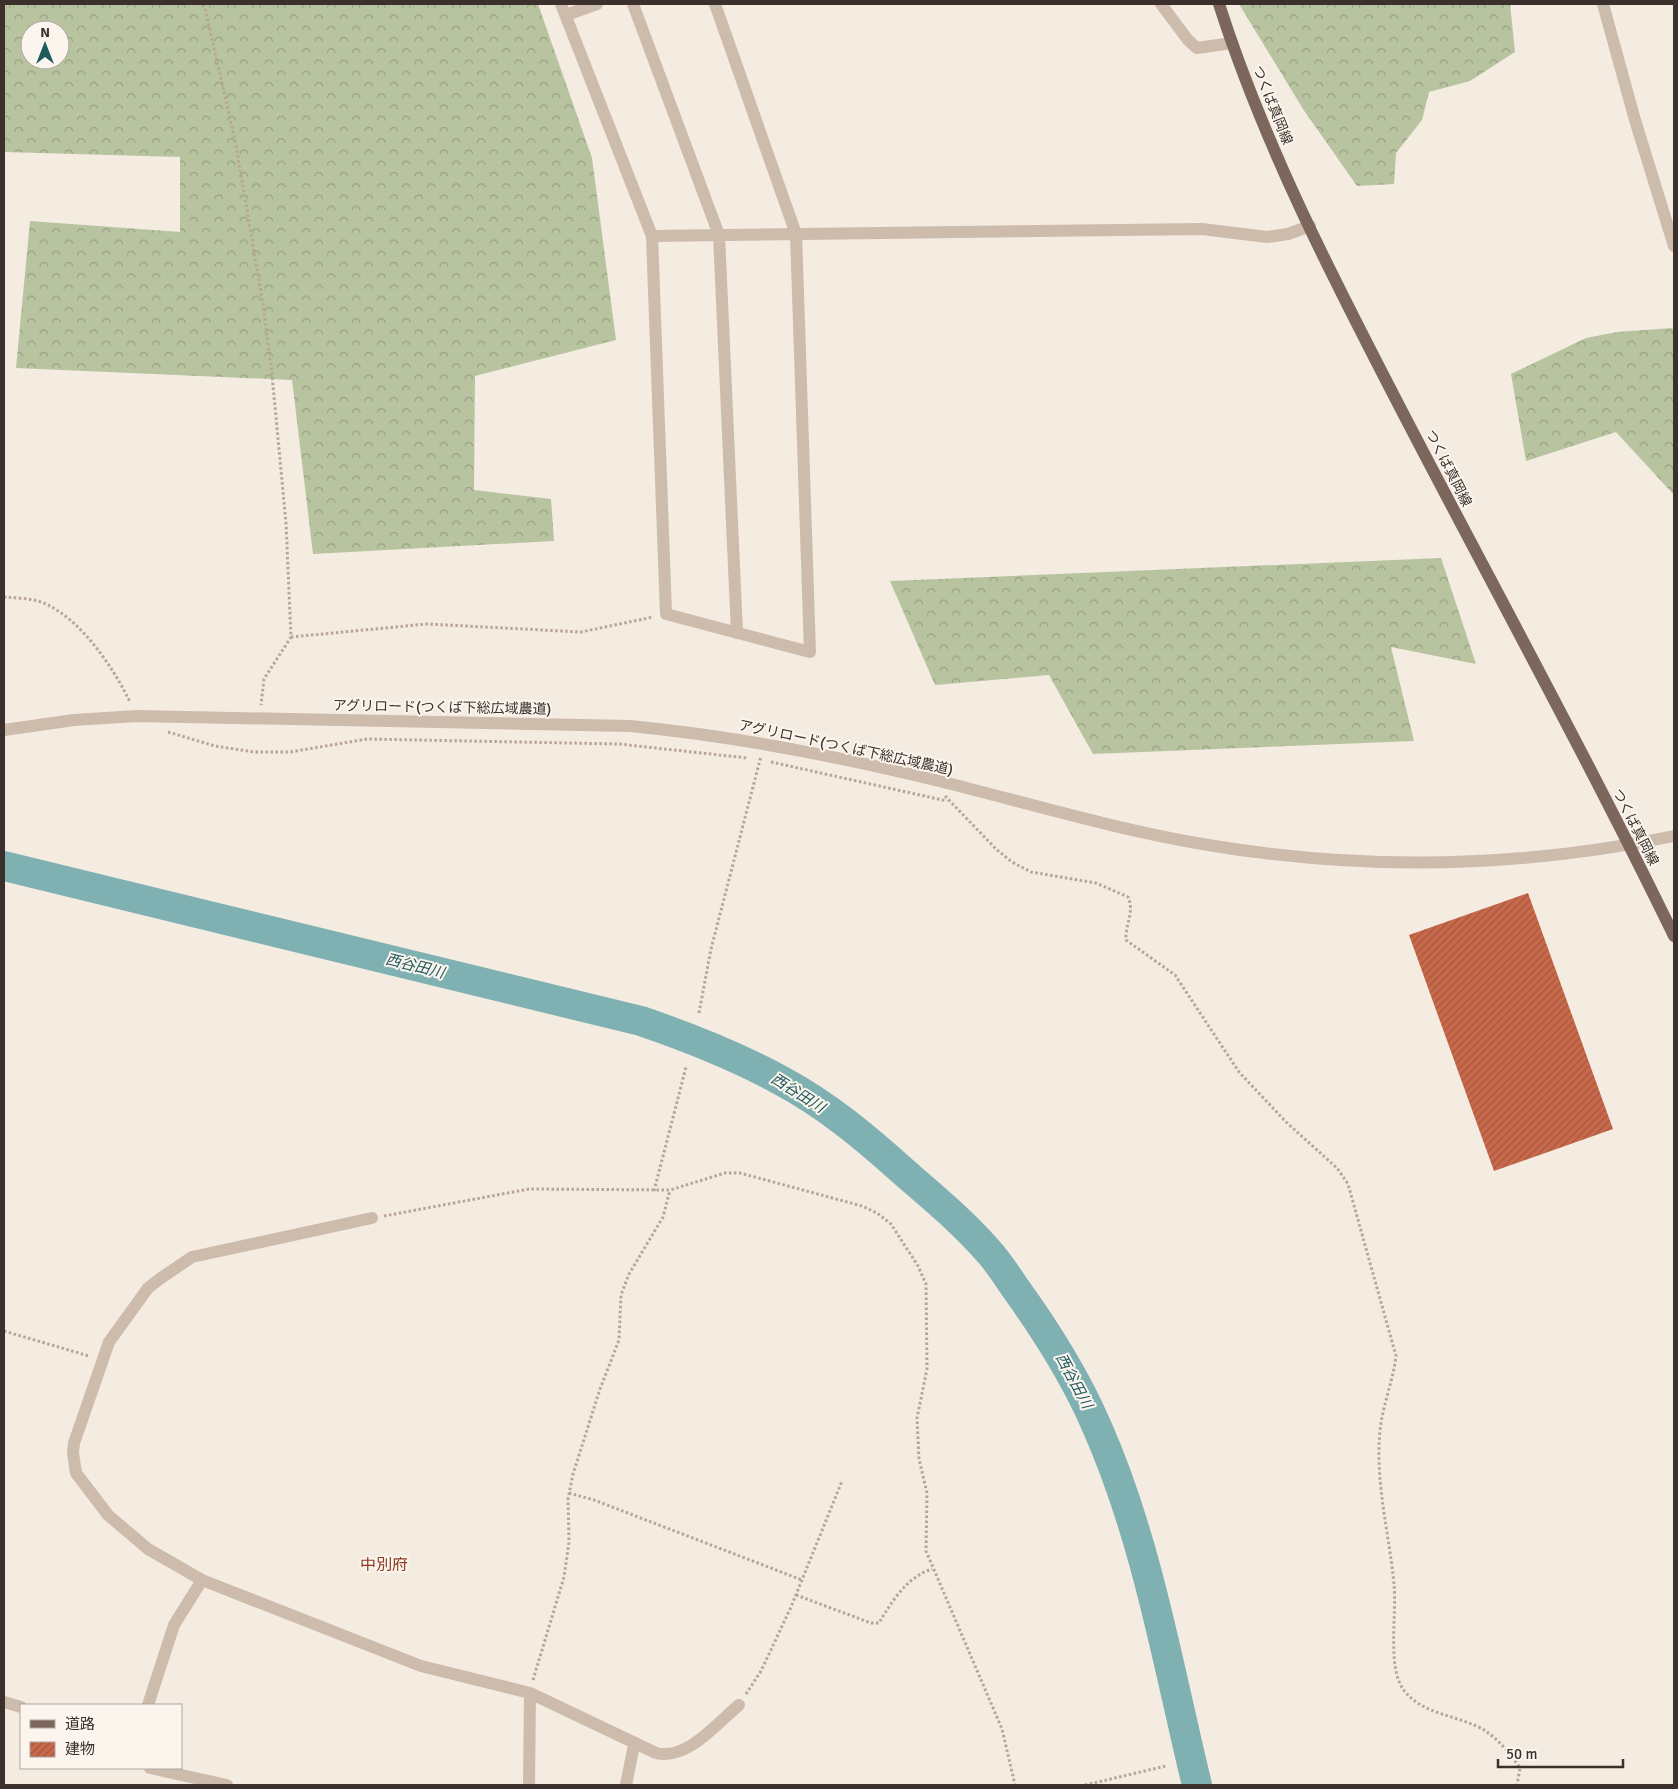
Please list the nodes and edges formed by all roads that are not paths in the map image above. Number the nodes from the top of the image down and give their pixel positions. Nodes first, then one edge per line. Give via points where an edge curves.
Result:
1 (597, 4) edge
2 (633, 4) edge
3 (715, 4) edge
4 (1161, 4) edge
5 (1219, 4) edge
6 (1603, 4) edge
7 (563, 9) edge
8 (1232, 43) junction
9 (1310, 226) junction
10 (796, 234) junction
11 (719, 235) junction
12 (652, 236) junction
13 (1674, 246) edge
14 (737, 633) junction
15 (4, 730) edge
16 (1674, 836) edge
17 (1629, 845) junction
18 (1674, 936) edge
19 (372, 1218) road end
20 (202, 1580) junction
21 (530, 1693) junction
22 (4, 1702) edge
23 (148, 1704) edge
24 (738, 1705) road end
25 (20, 1707) edge
26 (634, 1745) junction
27 (155, 1769) edge
28 (227, 1785) edge
29 (529, 1785) edge
30 (626, 1785) edge

1 - 7 street
2 - 11 street
3 - 10 street
4 - 8 street via 1197,48
5 - 8 main road, つくば真岡線
6 - 13 street
7 - 12 street
8 - 9 main road, つくば真岡線 via 1269,139
9 - 10 street via 1267,237 1202,229
9 - 17 main road, つくば真岡線 via 1375,360
10 - 11 street
10 - 14 street via 810,652
11 - 12 street
11 - 14 street
12 - 14 street via 666,614
15 - 17 street, アグリロード(つくば下総広域農道) via 74,720 137,716 630,726 764,743 936,780 1154,835 1307,858 1487,862 1551,857
16 - 17 street, アグリロード(つくば下総広域農道)
17 - 18 main road, つくば真岡線
19 - 20 street via 192,1257 148,1288 109,1342 74,1443 76,1473 108,1515 148,1550
20 - 21 street via 421,1666
20 - 23 street via 174,1625
21 - 26 street
21 - 29 street
22 - 25 street
24 - 26 street via 690,1747 676,1753 664,1755
26 - 30 street
27 - 28 street

